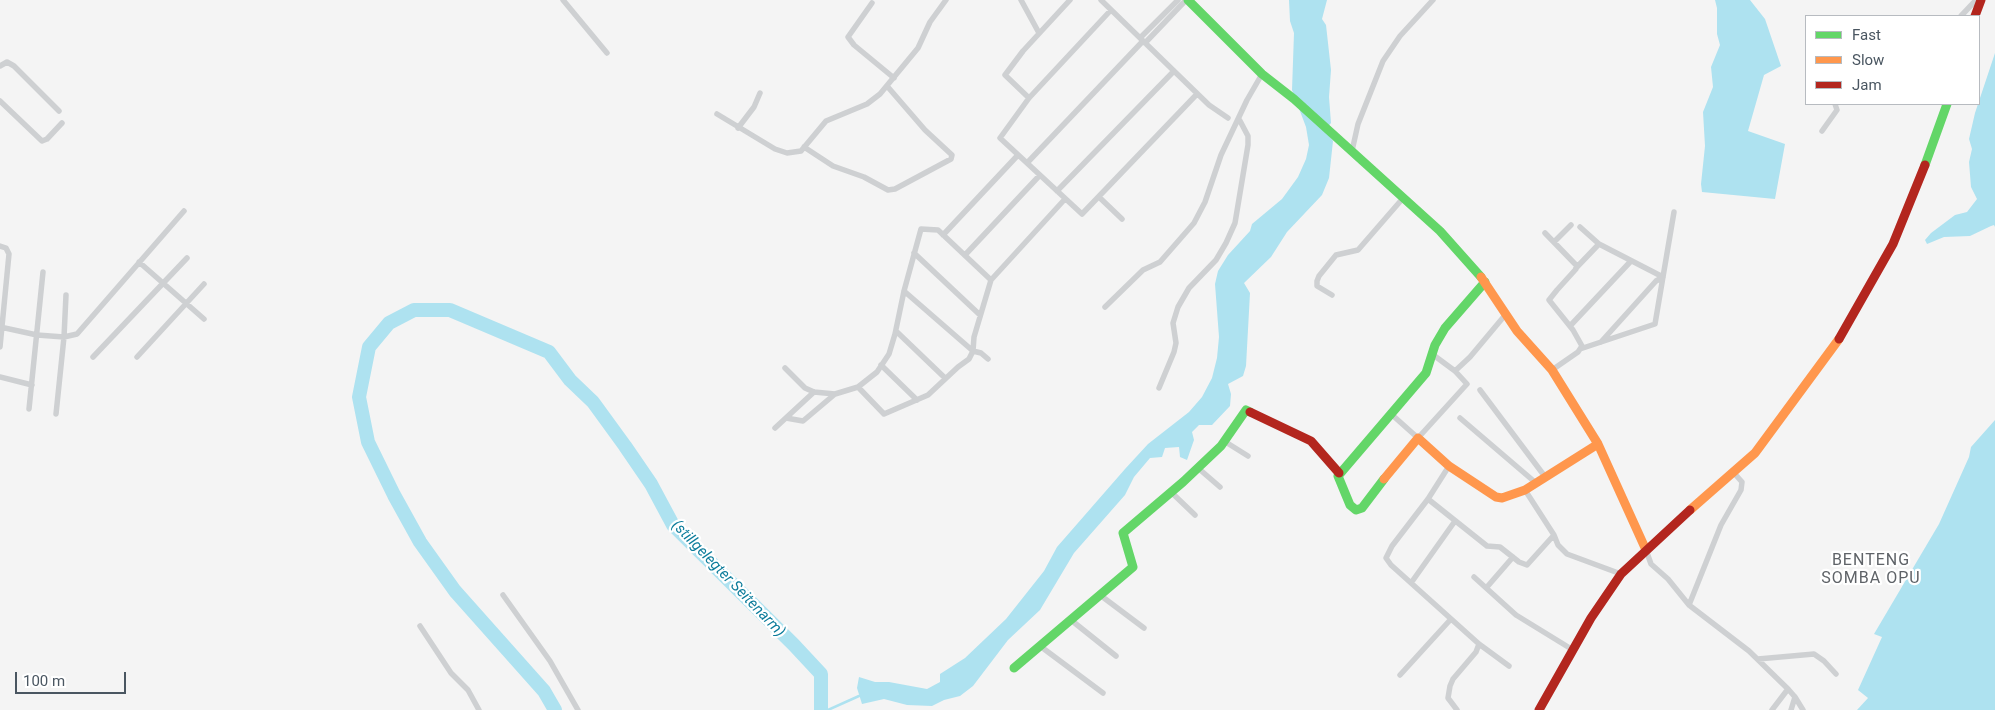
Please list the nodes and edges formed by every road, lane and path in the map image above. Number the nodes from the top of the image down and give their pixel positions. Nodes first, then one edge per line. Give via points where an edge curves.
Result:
1 (563, 0) edge
2 (946, 0) edge
3 (1021, 0) edge
4 (1030, 0) edge
5 (1070, 0) edge
6 (1100, 0) edge
7 (1178, 0) edge
8 (1187, 0) edge
9 (1433, 0) edge
10 (1976, 0) edge
11 (1981, 0) edge
12 (872, 3) dead end
13 (1025, 6) junction
14 (1111, 10) junction
15 (1962, 15) edge
16 (1975, 15) edge
17 (1040, 33) junction
18 (1143, 41) junction
19 (607, 53) dead end
20 (0, 66) edge
21 (1174, 71) junction
22 (1262, 74) junction
23 (894, 78) junction
24 (887, 86) junction
25 (760, 93) dead end
26 (1197, 94) junction
27 (1030, 98) junction
28 (0, 101) edge
29 (1836, 105) edge
30 (1947, 105) edge
31 (58, 111) dead end
32 (717, 114) dead end
33 (1228, 118) dead end
34 (1239, 119) junction
35 (62, 124) dead end
36 (738, 128) junction
37 (1822, 131) dead end
38 (804, 147) junction
39 (1352, 151) junction
40 (1018, 155) junction
41 (1027, 163) junction
42 (1040, 175) junction
43 (1057, 191) junction
44 (1098, 197) junction
45 (1404, 197) junction
46 (1065, 199) junction
47 (184, 211) dead end
48 (1674, 212) dead end
49 (1122, 219) dead end
50 (1571, 225) dead end
51 (1580, 227) dead end
52 (943, 234) junction
53 (1545, 234) dead end
54 (1554, 242) junction
55 (1598, 244) junction
56 (0, 246) edge
57 (914, 253) junction
58 (965, 255) junction
59 (187, 258) dead end
60 (1630, 260) junction
61 (139, 262) junction
62 (1576, 268) junction
63 (43, 272) dead end
64 (1663, 277) junction
65 (991, 280) junction
66 (1485, 282) junction
67 (164, 283) junction
68 (204, 284) dead end
69 (904, 291) junction
70 (66, 295) dead end
71 (1332, 295) dead end
72 (187, 303) junction
73 (1105, 307) dead end
74 (1506, 314) junction
75 (980, 315) junction
76 (204, 318) dead end
77 (1570, 326) junction
78 (2, 327) edge
79 (896, 331) junction
80 (37, 335) junction
81 (64, 337) junction
82 (1600, 343) junction
83 (0, 347) edge
84 (1580, 349) junction
85 (973, 351) junction
86 (1432, 354) junction
87 (93, 357) dead end
88 (137, 357) dead end
89 (988, 360) dead end
90 (881, 365) junction
91 (785, 368) dead end
92 (1552, 370) junction
93 (1455, 371) junction
94 (0, 377) edge
95 (945, 378) junction
96 (32, 385) junction
97 (858, 387) junction
98 (1159, 388) dead end
99 (1480, 390) dead end
100 (814, 392) junction
101 (835, 394) junction
102 (917, 400) junction
103 (29, 409) dead end
104 (1390, 413) junction
105 (56, 414) dead end
106 (786, 418) junction
107 (1460, 418) dead end
108 (775, 428) dead end
109 (1418, 438) junction
110 (1224, 441) junction
111 (1598, 444) junction
112 (1248, 456) dead end
113 (1449, 466) junction
114 (1198, 468) junction
115 (1339, 473) junction
116 (1734, 473) junction
117 (1546, 478) junction
118 (1536, 483) junction
119 (1220, 487) dead end
120 (1525, 490) junction
121 (1171, 492) junction
122 (1428, 500) junction
123 (1195, 515) dead end
124 (1456, 522) junction
125 (1554, 535) junction
126 (1646, 550) junction
127 (1513, 557) junction
128 (1621, 574) junction
129 (1474, 577) dead end
130 (1411, 583) junction
131 (1487, 587) junction
132 (503, 595) dead end
133 (1100, 595) junction
134 (1689, 605) junction
135 (1451, 619) junction
136 (1070, 620) junction
137 (420, 626) dead end
138 (1144, 628) dead end
139 (1479, 644) junction
140 (1040, 646) junction
141 (1573, 650) junction
142 (1116, 656) dead end
143 (1758, 659) junction
144 (1509, 666) dead end
145 (1014, 668) dead end
146 (1836, 674) dead end
147 (1400, 675) dead end
148 (1788, 688) junction
149 (1103, 693) dead end
150 (1795, 697) junction
151 (479, 710) edge
152 (578, 710) edge
153 (1457, 710) edge
154 (1539, 710) edge
155 (1772, 710) edge
156 (1791, 710) edge
157 (1803, 710) edge

1 - 19 street
2 - 23 street via 930,22 918,48
3 - 13 street
4 - 13 street
5 - 17 street
6 - 14 street
7 - 18 street
8 - 18 street
8 - 22 street
9 - 39 street via 1400,36 1383,61 1358,124
10 - 15 street
11 - 16 street
12 - 23 street via 848,37
13 - 17 street
14 - 18 street
14 - 27 street
17 - 27 street via 1005,75
18 - 21 street
18 - 41 street
20 - 31 street via 7,62 14,66
21 - 26 street
21 - 43 street
22 - 34 street
22 - 39 street via 1294,98
23 - 24 street
24 - 38 street via 867,104 826,121
24 - 38 street via 925,130 952,154 951,158 888,190 833,166
25 - 36 street
26 - 33 street
26 - 44 street
27 - 40 street via 1000,138
28 - 35 street via 42,141
29 - 37 street via 1836,112
30 - 116 street via 1914,196 1874,279 1824,362 1755,453
32 - 36 street
34 - 73 street via 1194,223 1160,262 1144,270
34 - 98 street via 1248,136 1248,145 1234,223 1216,260 1190,288 1178,307 1173,323 1174,352
36 - 38 street via 781,152 796,153
39 - 45 street
40 - 41 street
40 - 52 street
41 - 42 street
42 - 43 street
42 - 58 street
43 - 46 street
44 - 46 street via 1082,214
44 - 49 street
45 - 66 street via 1440,231
45 - 71 street via 1358,250 1336,256 1319,276 1317,286
46 - 65 street
47 - 61 street
48 - 64 street
50 - 54 street
51 - 55 street
52 - 57 street via 938,230 921,229
52 - 58 street
53 - 54 street
54 - 62 street
55 - 60 street
55 - 62 street
56 - 78 street via 9,254
57 - 69 street
57 - 75 street
58 - 65 street
59 - 67 street
60 - 64 street
60 - 77 street
61 - 67 street
61 - 81 street via 78,334
62 - 77 street via 1550,299
63 - 80 street
64 - 82 street
64 - 82 street via 1655,324
65 - 75 street
66 - 74 street
66 - 86 street via 1445,328
67 - 72 street
67 - 87 street
68 - 72 street
69 - 79 street
69 - 85 street
70 - 81 street
72 - 76 street
72 - 88 street
74 - 92 street
74 - 93 street
75 - 85 street
77 - 84 street via 1582,345
78 - 80 street
78 - 83 street
79 - 90 street via 889,354
79 - 95 street
80 - 81 street
80 - 96 street
81 - 105 street
82 - 84 street
84 - 92 street
85 - 89 street
85 - 95 street via 969,359
86 - 93 street
86 - 104 street via 1426,373
90 - 97 street
90 - 102 street
91 - 100 street via 804,388
92 - 111 street
93 - 109 street via 1467,384
94 - 96 street
95 - 102 street via 928,395
96 - 103 street
97 - 101 street
97 - 102 street via 884,414
99 - 117 street
100 - 101 street
100 - 106 street
101 - 106 street via 803,421
104 - 109 street
104 - 115 street
106 - 108 street
107 - 118 street
109 - 113 street
109 - 115 street via 1361,509 1356,510 1350,505
110 - 112 street
110 - 114 street
110 - 115 street via 1246,410 1312,441
111 - 117 street
111 - 126 street
113 - 120 street via 1496,497
113 - 122 street
114 - 119 street
114 - 121 street
116 - 126 street
116 - 134 street via 1742,482 1741,490 1721,525
117 - 118 street
118 - 120 street
120 - 125 street
121 - 123 street
121 - 133 street via 1123,533 1132,567
122 - 124 street
122 - 130 street via 1386,555 1391,565
124 - 127 street via 1487,546 1500,547
124 - 130 street
125 - 127 street via 1527,565
125 - 128 street via 1567,554
126 - 128 street
126 - 134 street via 1651,564
127 - 131 street
128 - 141 street
129 - 131 street
130 - 135 street
131 - 141 street via 1516,614
132 - 152 street via 550,660
133 - 136 street
133 - 138 street
134 - 143 street
135 - 139 street
135 - 147 street
136 - 140 street
136 - 142 street
137 - 151 street
139 - 144 street
139 - 153 street via 1450,686 1448,698
140 - 145 street
140 - 149 street
141 - 154 street
143 - 146 street via 1814,654
143 - 148 street
148 - 150 street
148 - 155 street
150 - 156 street
150 - 157 street

